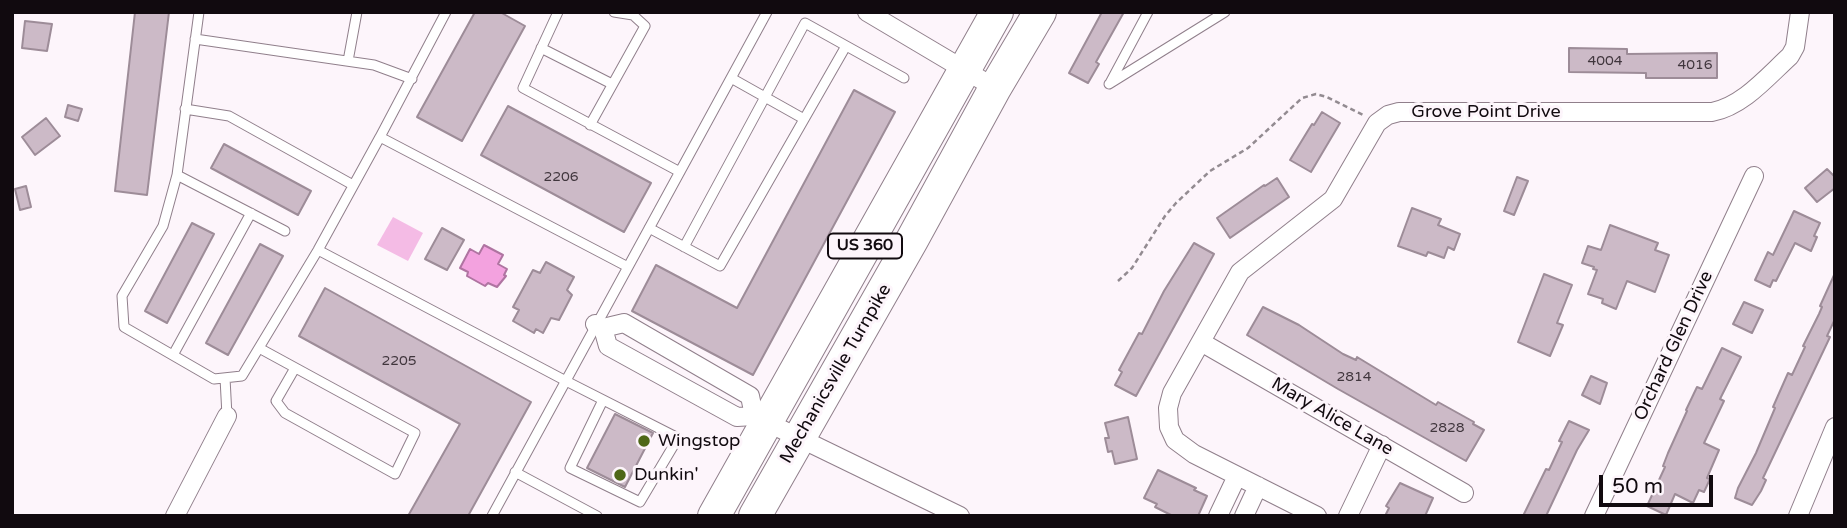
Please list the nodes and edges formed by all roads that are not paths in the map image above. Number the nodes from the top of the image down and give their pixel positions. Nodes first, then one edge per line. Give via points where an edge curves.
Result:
1 (199, 12) edge
2 (446, 12) edge
3 (558, 12) edge
4 (614, 12) edge
5 (767, 12) edge
6 (867, 12) edge
7 (997, 12) edge
8 (1040, 12) edge
9 (1148, 12) edge
10 (1225, 12) edge
11 (1800, 12) edge
12 (356, 13) edge
13 (195, 39) junction
14 (846, 46) junction
15 (541, 48) junction
16 (348, 61) junction
17 (965, 69) junction
18 (731, 78) junction
19 (904, 78) dead end
20 (412, 79) junction
21 (612, 84) junction
22 (995, 88) junction
23 (765, 97) junction
24 (186, 109) junction
25 (804, 119) junction
26 (590, 125) junction
27 (380, 137) junction
28 (680, 172) junction
29 (177, 175) junction
30 (1754, 176) dead end
31 (354, 185) junction
32 (251, 213) junction
33 (649, 228) junction
34 (285, 231) dead end
35 (684, 247) junction
36 (318, 250) junction
37 (628, 267) junction
38 (599, 326) junction
39 (1201, 342) junction
40 (259, 348) junction
41 (173, 355) junction
42 (295, 368) junction
43 (225, 378) junction
44 (566, 381) junction
45 (603, 400) junction
46 (227, 416) joint
47 (760, 419) junction
48 (1835, 427) edge
49 (798, 438) junction
50 (1382, 445) junction
51 (515, 472) junction
52 (1237, 476) junction
53 (1258, 486) junction
54 (1464, 493) dead end
55 (1598, 515) edge
56 (175, 516) edge
57 (492, 516) edge
58 (597, 516) edge
59 (714, 516) edge
60 (755, 516) edge
61 (960, 516) edge
62 (1218, 516) edge
63 (1244, 516) edge
64 (1317, 516) edge
65 (1348, 516) edge
66 (1798, 516) edge

1 - 13 lane
2 - 20 lane
3 - 15 lane
4 - 21 lane via 633,15 645,26
5 - 18 lane
6 - 17 street
7 - 17 highway, Mechanicsville Turnpike / US 360
8 - 22 highway, Mechanicsville Turnpike / US 360
9 - 10 lane via 1109,84
11 - 39 street, Grove Point Drive via 1790,57 1724,109 1388,115 1377,122 1333,199 1240,272
12 - 16 lane
13 - 16 lane
13 - 24 lane
14 - 19 lane
14 - 23 lane via 805,23
14 - 25 lane
15 - 21 lane
15 - 26 lane via 523,88
16 - 20 lane
17 - 22 street
17 - 47 highway, Mechanicsville Turnpike / US 360
18 - 23 lane
18 - 28 lane
20 - 27 lane
21 - 26 lane
22 - 49 highway, Mechanicsville Turnpike / US 360
23 - 25 lane
23 - 35 lane
24 - 29 lane
24 - 31 lane via 229,116
25 - 35 lane via 720,267
26 - 28 lane
27 - 31 lane
27 - 37 lane
28 - 33 lane
29 - 32 lane
29 - 41 lane via 163,226 122,296 124,327
30 - 55 street, Orchard Glen Drive
31 - 36 lane
32 - 34 lane
32 - 41 lane
33 - 35 lane
33 - 37 lane
36 - 40 lane
36 - 44 lane
37 - 38 lane
38 - 44 lane
38 - 47 street via 608,346 737,417
38 - 47 street via 624,323 750,396
39 - 50 street, Mary Alice Lane
39 - 52 street via 1172,393 1169,427 1175,440 1194,454
40 - 42 lane
40 - 43 lane via 242,376
41 - 43 lane via 214,379
42 - 42 lane via 415,433 395,474 285,414 276,401
43 - 46 lane
44 - 45 lane
44 - 51 lane
45 - 45 lane via 678,438 640,502 570,468
46 - 56 street
47 - 49 street
47 - 59 highway, Mechanicsville Turnpike / US 360
48 - 66 street
49 - 60 highway, Mechanicsville Turnpike / US 360
49 - 61 street
50 - 54 street, Mary Alice Lane
50 - 65 street
51 - 57 lane
51 - 58 lane
52 - 53 street
52 - 62 street
53 - 63 street
53 - 64 street

